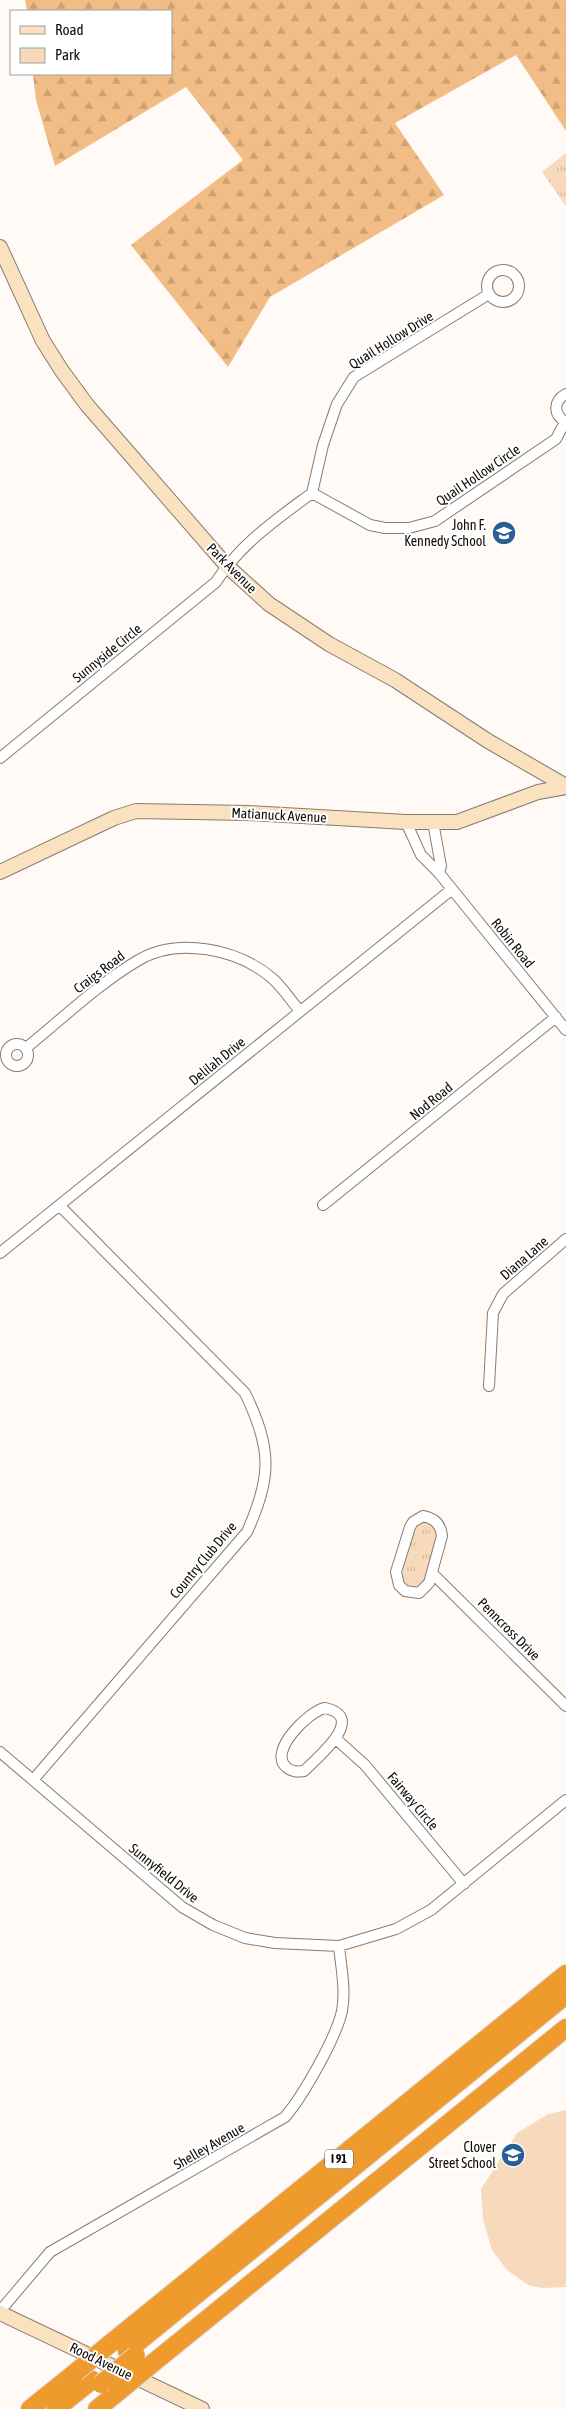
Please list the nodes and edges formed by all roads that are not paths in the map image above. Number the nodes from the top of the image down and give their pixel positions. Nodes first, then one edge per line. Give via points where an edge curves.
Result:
1 (0, 247) edge
2 (489, 294) dead end
3 (566, 394) edge
4 (566, 422) edge
5 (312, 493) junction
6 (226, 565) junction
7 (0, 758) edge
8 (566, 786) edge
9 (406, 822) junction
10 (433, 822) junction
11 (0, 872) edge
12 (439, 874) junction
13 (451, 890) junction
14 (300, 1011) junction
15 (556, 1017) junction
16 (566, 1030) edge
17 (26, 1048) dead end
18 (60, 1206) junction
19 (324, 1206) dead end
20 (566, 1239) edge
21 (0, 1253) edge
22 (489, 1386) dead end
23 (432, 1573) junction
24 (566, 1706) edge
25 (336, 1739) junction
26 (0, 1752) edge
27 (33, 1780) junction
28 (566, 1800) edge
29 (464, 1884) junction
30 (339, 1946) junction
31 (566, 1974) edge
32 (566, 1995) edge
33 (566, 2006) edge
34 (566, 2028) edge
35 (0, 2312) edge
36 (132, 2353) junction
37 (97, 2382) junction
38 (30, 2409) edge
39 (56, 2409) edge
40 (70, 2409) edge
41 (97, 2409) edge
42 (202, 2409) edge

1 - 6 street, Park Avenue via 43,341 62,372
2 - 5 street, Quail Hollow Drive via 354,377 337,404
3 - 4 street, Quail Hollow Circle via 556,406 558,416
4 - 5 street, Quail Hollow Circle via 556,439 435,521 409,528 370,525
5 - 6 street via 261,531
6 - 7 street, Sunnyside Circle via 216,582
6 - 8 street, Park Avenue via 269,604 329,644 395,680 488,741
8 - 10 street, Matianuck Avenue via 538,792 457,822
9 - 10 street, Matianuck Avenue
9 - 11 street, Matianuck Avenue via 248,813 136,811 114,818
9 - 12 street, Robin Road via 421,855
10 - 12 street via 441,866
12 - 13 street, Robin Road
13 - 14 street, Delilah Drive
13 - 15 street, Robin Road
14 - 17 street, Craigs Road via 273,980 252,964 222,952 199,948 171,949 139,960
14 - 18 street, Delilah Drive
15 - 16 street, Robin Road
15 - 19 street, Nod Road
18 - 21 street, Delilah Drive
18 - 27 street, Country Club Drive via 245,1393 260,1424 266,1454 264,1485 247,1532
20 - 22 street, Diana Lane via 503,1294 496,1307 491,1330
23 - 23 street via 442,1536 441,1528 436,1521 423,1516 410,1528 396,1579 405,1591 419,1593 430,1583
23 - 24 street, Penncross Drive
25 - 25 street via 340,1718 331,1709 317,1710 284,1746 280,1753 283,1765 293,1771 304,1771
25 - 29 street, Fairway Circle via 366,1765
26 - 27 street, Sunnyfield Drive
27 - 30 street, Sunnyfield Drive via 182,1907 213,1925 245,1938 275,1943
28 - 29 street, Sunnyfield Drive
29 - 30 street, Sunnyfield Drive via 431,1910 396,1929
30 - 35 street, Shelley Avenue via 342,2013 298,2102 285,2117 50,2252
31 - 38 highway, I 91, bridge
32 - 36 highway
33 - 36 highway
34 - 41 highway, bridge
35 - 42 street, Rood Avenue
36 - 37 highway
37 - 39 highway
37 - 40 highway

